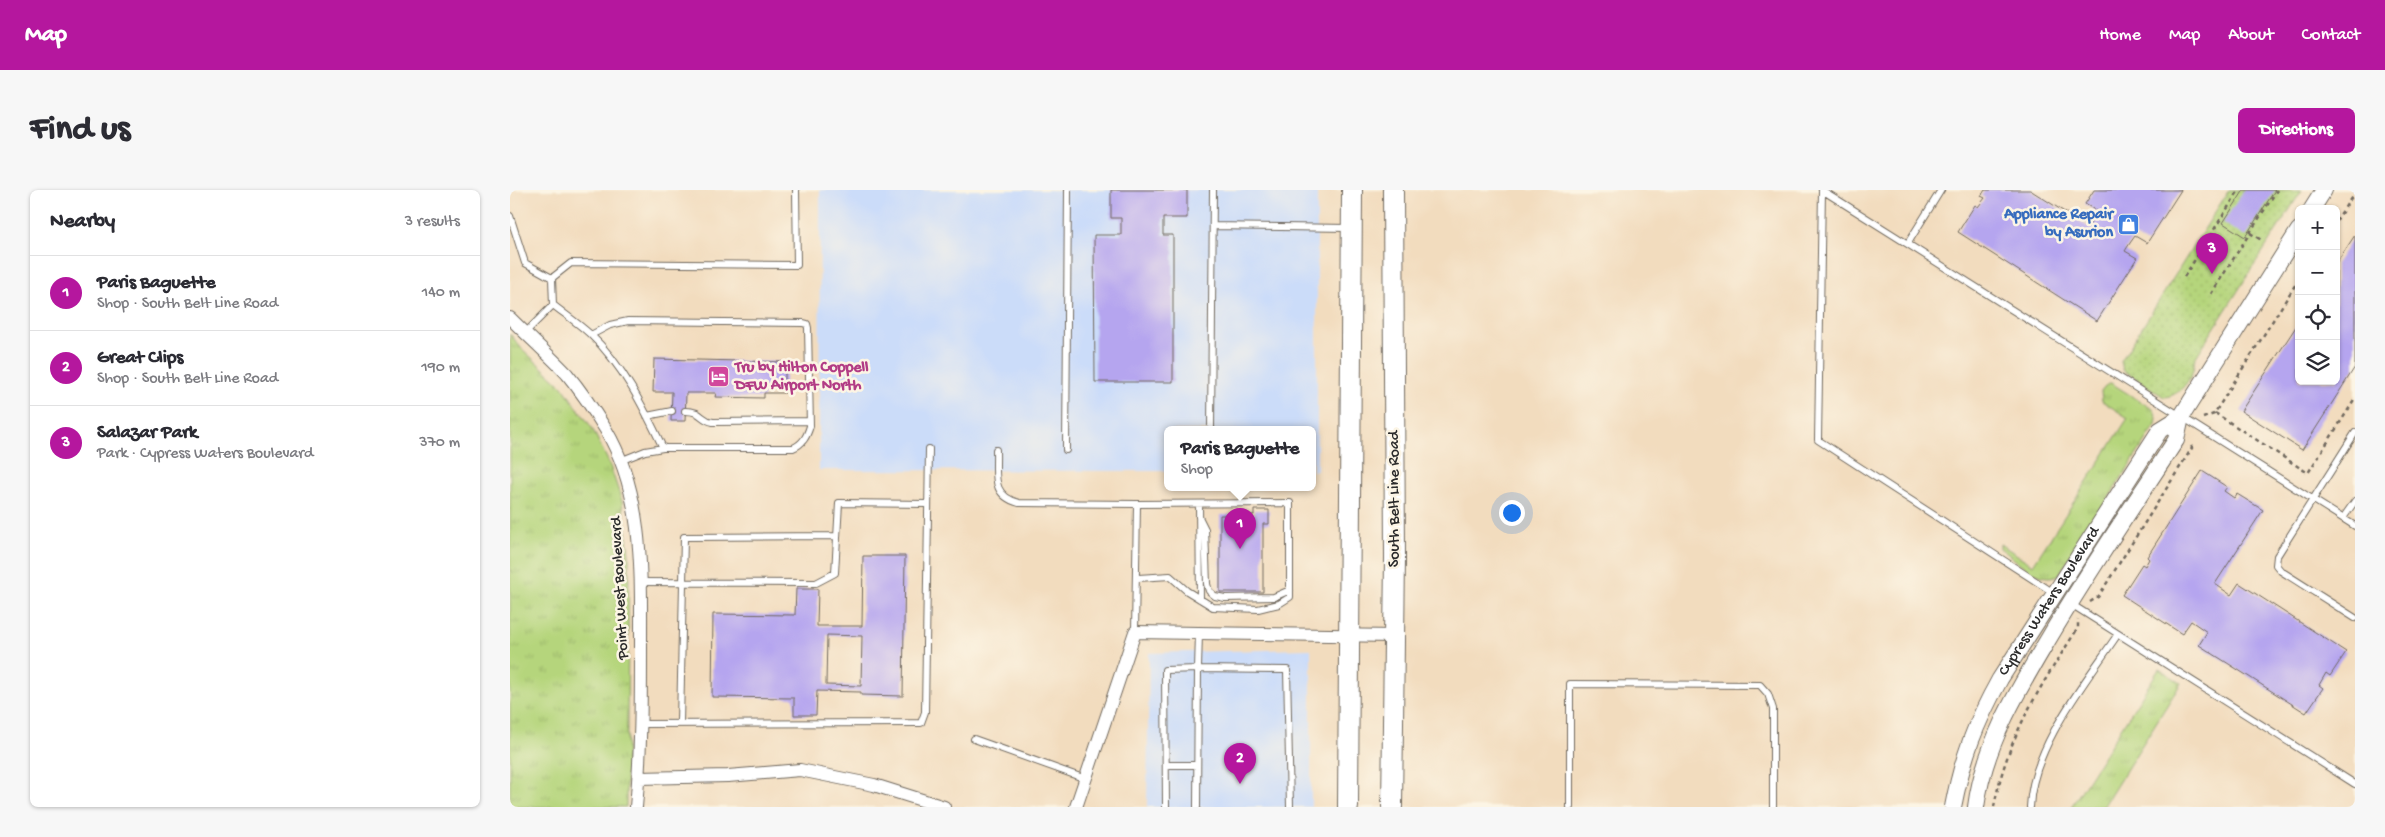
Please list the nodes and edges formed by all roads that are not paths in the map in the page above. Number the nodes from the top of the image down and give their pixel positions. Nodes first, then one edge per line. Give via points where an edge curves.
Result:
1 (796, 190) edge
2 (1068, 190) edge
3 (1213, 190) edge
4 (1352, 190) edge
5 (1393, 190) edge
6 (1822, 190) edge
7 (1942, 190) edge
8 (2324, 190) edge
9 (2315, 205) edge
10 (510, 216) edge
11 (1212, 226) junction
12 (1352, 228) junction
13 (2295, 236) edge
14 (1908, 243) junction
15 (552, 278) junction
16 (554, 305) junction
17 (510, 318) edge
18 (525, 333) junction
19 (590, 335) junction
20 (672, 411) dead end
21 (685, 411) dead end
22 (647, 416) junction
23 (2181, 417) junction
24 (810, 421) junction
25 (1211, 426) edge
26 (2355, 434) edge
27 (663, 448) junction
28 (928, 449) dead end
29 (996, 450) dead end
30 (1066, 450) dead end
31 (620, 461) junction
32 (2314, 499) junction
33 (2355, 500) edge
34 (927, 504) junction
35 (1137, 504) junction
36 (1199, 504) junction
37 (1199, 517) junction
38 (2343, 518) junction
39 (2355, 526) edge
40 (837, 536) junction
41 (1138, 578) junction
42 (641, 582) junction
43 (682, 583) junction
44 (1290, 590) junction
45 (2054, 593) junction
46 (1200, 600) junction
47 (2070, 603) junction
48 (2355, 618) edge
49 (1135, 632) junction
50 (1199, 633) junction
51 (2118, 634) junction
52 (1348, 635) junction
53 (1394, 636) junction
54 (1198, 669) junction
55 (680, 723) junction
56 (641, 724) junction
57 (974, 739) dead end
58 (1166, 765) junction
59 (1197, 765) junction
60 (639, 778) junction
61 (1086, 779) junction
62 (2355, 784) edge
63 (636, 807) edge
64 (944, 807) edge
65 (1076, 807) edge
66 (1166, 807) edge
67 (1196, 807) edge
68 (1290, 807) edge
69 (1348, 807) edge
70 (1392, 807) edge
71 (1570, 807) edge
72 (1773, 807) edge
73 (1953, 807) edge
74 (1976, 807) edge
75 (2030, 807) edge

1 - 15 lane via 797,265 571,263
2 - 30 lane
3 - 11 lane
4 - 12 main road
5 - 53 main road, South Belt Line Road
6 - 14 lane
6 - 45 lane via 1818,440
7 - 14 lane
8 - 9 street
10 - 15 lane via 525,263
11 - 12 lane
11 - 25 lane
12 - 52 main road
13 - 23 street, Cypress Waters Boulevard
14 - 23 lane
15 - 16 lane
16 - 18 lane
16 - 19 lane
17 - 18 street, Point West Boulevard
18 - 31 street, Point West Boulevard via 567,375 606,431
19 - 22 lane via 629,383
19 - 24 lane via 628,321 807,324
20 - 22 lane
21 - 24 lane via 698,412 709,422
22 - 27 lane
23 - 32 lane
23 - 45 street, Cypress Waters Boulevard via 2160,430
23 - 47 street, Cypress Waters Boulevard via 2176,440
24 - 27 lane via 804,440 793,448
26 - 32 lane
27 - 31 lane
28 - 34 lane
29 - 35 lane via 997,487 1006,499 1019,503
31 - 42 street, Point West Boulevard via 637,523
32 - 38 lane
32 - 48 lane via 2277,556 2276,565
33 - 38 lane
34 - 40 lane via 839,502
34 - 55 lane via 925,712 921,723
35 - 36 lane
35 - 41 lane
36 - 37 lane
36 - 44 lane via 1290,503
37 - 44 lane via 1205,529 1207,584 1215,596 1274,597
37 - 46 lane
38 - 39 lane
40 - 43 lane via 835,573 816,583
40 - 43 lane via 684,537
41 - 46 lane via 1170,576
41 - 49 lane
42 - 43 lane
42 - 56 street, Point West Boulevard
43 - 55 lane
44 - 46 lane via 1290,597 1279,604 1258,610 1212,607
45 - 47 street
45 - 73 street, Cypress Waters Boulevard via 1979,716 1965,754
47 - 51 lane
47 - 74 street, Cypress Waters Boulevard via 1998,730 1985,766
49 - 50 street
49 - 61 street
50 - 52 street
50 - 54 lane
51 - 62 lane
51 - 75 lane via 2076,695 2044,750
52 - 53 street
52 - 69 main road
53 - 70 main road, South Belt Line Road
54 - 58 lane via 1165,670
54 - 59 lane
54 - 68 lane via 1287,670
55 - 56 lane
56 - 60 street, Point West Boulevard
57 - 61 lane
58 - 59 lane
58 - 66 lane
59 - 67 lane
60 - 63 street, Point West Boulevard
60 - 64 street via 800,770 874,785
61 - 65 street
71 - 72 lane via 1570,684 1760,685 1768,694 1773,709

